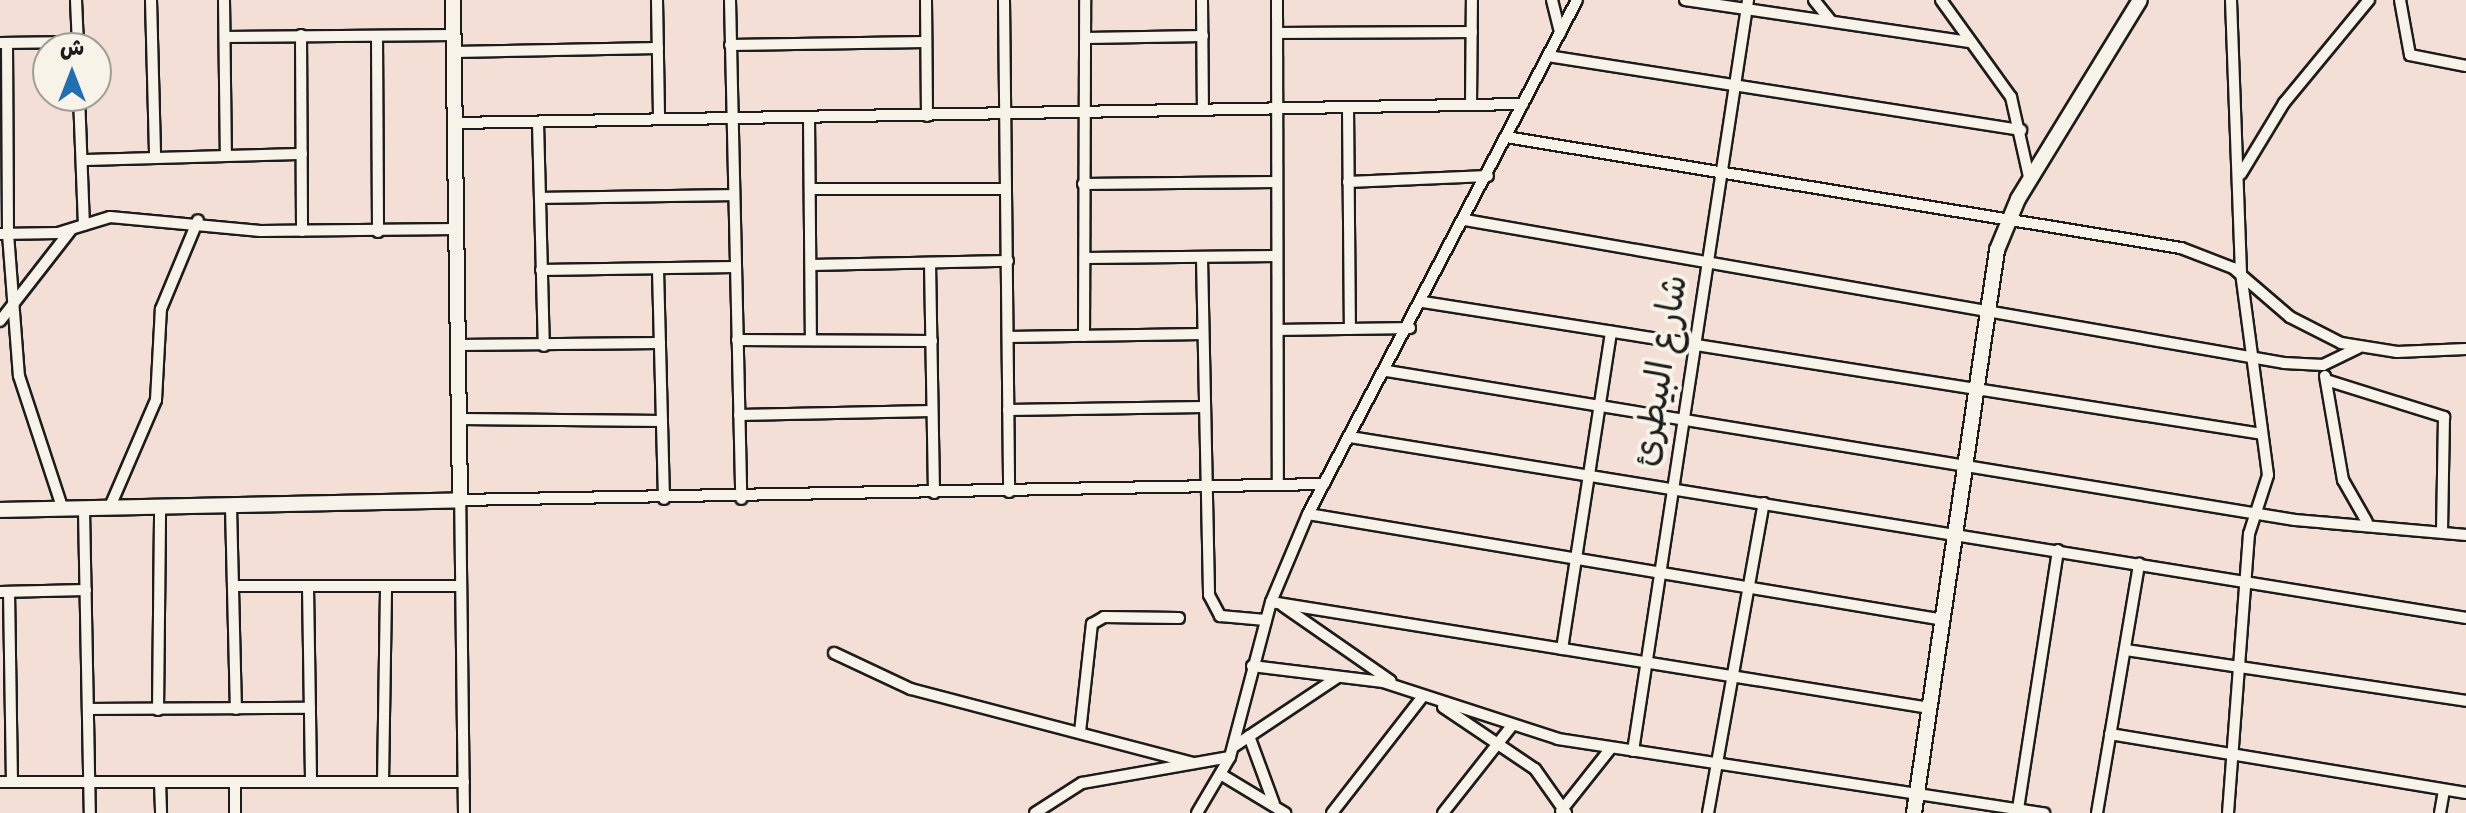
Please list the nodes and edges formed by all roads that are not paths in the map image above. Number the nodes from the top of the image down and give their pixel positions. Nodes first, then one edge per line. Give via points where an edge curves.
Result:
1 (76, 0) edge
2 (151, 0) edge
3 (224, 0) edge
4 (453, 0) edge
5 (657, 0) edge
6 (730, 0) edge
7 (926, 0) edge
8 (1004, 0) edge
9 (1085, 0) edge
10 (1202, 0) edge
11 (1277, 0) edge
12 (1472, 0) edge
13 (1552, 0) edge
14 (1577, 0) edge
15 (1685, 0) edge
16 (1814, 0) edge
17 (1941, 0) edge
18 (2140, 0) edge
19 (2231, 0) edge
20 (2369, 0) edge
21 (2400, 0) edge
22 (1747, 5) edge
23 (1831, 21) junction
24 (77, 32) edge
25 (1472, 32) junction
26 (1278, 33) junction
27 (1560, 33) junction
28 (301, 35) junction
29 (454, 35) junction
30 (377, 36) junction
31 (1203, 36) junction
32 (225, 37) junction
33 (1086, 38) junction
34 (926, 42) junction
35 (1971, 42) junction
36 (4, 43) edge
37 (32, 44) edge
38 (730, 45) junction
39 (658, 48) junction
40 (454, 52) junction
41 (1548, 56) junction
42 (2466, 66) edge
43 (1735, 85) junction
44 (1523, 104) junction
45 (1471, 105) junction
46 (1348, 107) junction
47 (1275, 108) junction
48 (1203, 110) junction
49 (80, 112) edge
50 (1085, 112) junction
51 (1006, 115) junction
52 (927, 116) junction
53 (659, 118) junction
54 (809, 118) junction
55 (732, 119) junction
56 (455, 123) junction
57 (538, 123) junction
58 (2021, 130) junction
59 (1506, 137) junction
60 (302, 154) junction
61 (226, 155) junction
62 (155, 157) junction
63 (82, 160) junction
64 (1721, 169) junction
65 (1488, 176) junction
66 (2240, 176) junction
67 (2030, 181) junction
68 (1276, 182) junction
69 (1348, 182) junction
70 (1083, 184) junction
71 (811, 189) junction
72 (1006, 189) junction
73 (733, 195) junction
74 (540, 198) junction
75 (2011, 215) junction
76 (198, 220) junction
77 (1465, 220) junction
78 (84, 225) junction
79 (457, 229) junction
80 (70, 231) junction
81 (302, 231) junction
82 (378, 232) junction
83 (4, 234) edge
84 (1277, 256) junction
85 (1086, 258) junction
86 (1202, 258) junction
87 (1008, 261) junction
88 (1709, 261) junction
89 (930, 263) junction
90 (811, 265) junction
91 (735, 267) junction
92 (541, 270) junction
93 (658, 270) junction
94 (2241, 273) junction
95 (1423, 302) junction
96 (15, 305) junction
97 (1989, 305) junction
98 (0, 321) edge
99 (1410, 328) junction
100 (1350, 329) junction
101 (1280, 330) junction
102 (1611, 332) junction
103 (1203, 334) junction
104 (1084, 336) junction
105 (1008, 337) junction
106 (737, 340) junction
107 (811, 340) junction
108 (932, 341) junction
109 (660, 343) junction
110 (1698, 343) junction
111 (459, 345) junction
112 (544, 346) junction
113 (2360, 348) junction
114 (2466, 349) edge
115 (2251, 357) junction
116 (2323, 365) junction
117 (1387, 371) junction
118 (2326, 380) junction
119 (1978, 389) junction
120 (1601, 406) junction
121 (1204, 407) junction
122 (1008, 410) junction
123 (932, 411) junction
124 (739, 415) junction
125 (1686, 418) junction
126 (461, 419) junction
127 (662, 421) junction
128 (2262, 434) junction
129 (1350, 437) junction
130 (1967, 462) junction
131 (1588, 477) junction
132 (1324, 484) junction
133 (1278, 485) junction
134 (1205, 487) junction
135 (1672, 489) junction
136 (1009, 492) junction
137 (934, 493) junction
138 (664, 499) junction
139 (741, 499) junction
140 (460, 500) junction
141 (1764, 503) junction
142 (231, 507) junction
143 (160, 508) junction
144 (2255, 508) junction
145 (109, 509) junction
146 (0, 510) edge
147 (63, 510) junction
148 (84, 510) junction
149 (1308, 514) junction
150 (2367, 522) junction
151 (2442, 531) junction
152 (1956, 535) junction
153 (2466, 535) edge
154 (2058, 550) junction
155 (1577, 560) junction
156 (2139, 564) junction
157 (1658, 574) junction
158 (2247, 581) junction
159 (233, 586) junction
160 (461, 586) junction
161 (308, 587) junction
162 (386, 588) junction
163 (1749, 589) junction
164 (86, 590) junction
165 (4, 592) edge
166 (1276, 603) junction
167 (1179, 618) dead end
168 (2466, 618) edge
169 (1266, 620) junction
170 (1944, 620) junction
171 (1562, 649) junction
172 (2126, 650) junction
173 (834, 653) dead end
174 (1645, 662) junction
175 (1252, 666) junction
176 (2239, 666) junction
177 (1339, 676) junction
178 (1734, 676) junction
179 (1401, 688) junction
180 (1423, 696) junction
181 (1435, 701) junction
182 (2466, 701) edge
183 (310, 708) junction
184 (1930, 708) junction
185 (89, 709) junction
186 (236, 709) junction
187 (158, 710) junction
188 (1511, 727) junction
189 (1080, 732) junction
190 (2110, 734) junction
191 (1249, 736) junction
192 (1498, 747) junction
193 (1611, 748) junction
194 (1633, 751) junction
195 (1232, 752) junction
196 (2232, 753) junction
197 (1721, 762) junction
198 (1193, 763) junction
199 (1222, 775) junction
200 (0, 782) edge
201 (12, 782) junction
202 (160, 782) junction
203 (235, 782) junction
204 (311, 782) junction
205 (383, 782) junction
206 (464, 782) junction
207 (90, 783) junction
208 (2444, 790) junction
209 (2466, 793) edge
210 (1917, 794) junction
211 (1274, 804) junction
212 (2018, 809) junction
213 (1563, 811) edge
214 (90, 813) edge
215 (161, 813) edge
216 (235, 813) edge
217 (464, 813) edge
218 (1035, 813) edge
219 (1197, 813) edge
220 (1285, 813) edge
221 (1332, 813) edge
222 (1443, 813) edge
223 (1708, 813) edge
224 (1914, 813) edge
225 (2044, 813) edge
226 (2097, 813) edge
227 (2228, 813) edge
228 (2440, 813) edge

1 - 24 street
2 - 62 street
3 - 32 street
4 - 29 street
5 - 39 street
6 - 38 street
7 - 34 street
8 - 51 street
9 - 33 street
10 - 31 street
11 - 26 street
12 - 25 street
13 - 27 street
14 - 27 street
15 - 22 street
16 - 23 street
17 - 35 street
18 - 67 street
19 - 66 street
20 - 66 street via 2284,103
21 - 42 street via 2410,55
22 - 23 street
22 - 43 street, شارع البيطرئ
23 - 35 street
25 - 26 street
25 - 45 street
26 - 47 street
27 - 41 street
28 - 30 street
28 - 32 street
28 - 60 street
29 - 30 street
29 - 40 street
30 - 82 street
31 - 33 street
31 - 48 street
32 - 61 street
33 - 50 street
34 - 38 street
34 - 52 street
35 - 58 street via 2011,97
36 - 37 street
36 - 83 street
38 - 55 street
39 - 40 street
39 - 53 street
40 - 56 street
41 - 43 street
41 - 44 street
43 - 58 street
43 - 64 street, شارع البيطرئ
44 - 45 street
44 - 59 street
45 - 46 street
46 - 47 street
46 - 69 street
47 - 48 street
47 - 68 street
48 - 50 street
49 - 63 street
50 - 51 street
50 - 70 street
51 - 52 street
51 - 72 street
52 - 54 street
53 - 55 street
53 - 57 street
54 - 55 street
54 - 71 street
55 - 73 street
56 - 57 street
56 - 79 street
57 - 74 street
58 - 67 street
59 - 64 street
59 - 65 street
60 - 61 street
60 - 81 street
61 - 62 street
62 - 63 street
63 - 78 street
64 - 75 street
64 - 88 street, شارع البيطرئ
65 - 69 street
65 - 77 street
66 - 94 street
67 - 75 street
68 - 70 street
68 - 84 street
69 - 100 street
70 - 85 street
71 - 72 street
71 - 90 street
72 - 87 street
73 - 74 street
73 - 91 street
74 - 92 street
75 - 94 street via 2181,248
75 - 97 street
76 - 78 street via 110,217
76 - 81 street
76 - 145 street via 161,309 156,400
77 - 88 street
77 - 95 street
78 - 80 street
79 - 82 street
79 - 111 street
80 - 83 street
80 - 96 street
81 - 82 street
83 - 96 street
84 - 86 street
84 - 101 street
85 - 86 street
85 - 104 street
86 - 103 street
87 - 89 street
87 - 105 street
88 - 97 street
88 - 110 street, شارع البيطرئ
89 - 90 street
89 - 108 street
90 - 107 street
91 - 93 street
91 - 106 street
92 - 93 street
92 - 112 street
93 - 109 street
94 - 113 street via 2303,325
94 - 115 street
95 - 99 street
95 - 102 street
96 - 98 street
96 - 147 street via 22,396
97 - 115 street
97 - 119 street
99 - 100 street
99 - 117 street
100 - 101 street
101 - 133 street
102 - 110 street
102 - 120 street
103 - 104 street
103 - 121 street
104 - 105 street
105 - 122 street
106 - 107 street
106 - 124 street
107 - 108 street
108 - 123 street
109 - 112 street
109 - 127 street
110 - 119 street
110 - 125 street, شارع البيطرئ
111 - 112 street
111 - 126 street
113 - 114 street
113 - 116 street
115 - 116 street
115 - 128 street
116 - 118 street
117 - 120 street
117 - 129 street
118 - 150 street via 2340,470
118 - 151 street via 2441,414
119 - 128 street
119 - 130 street
120 - 125 street
120 - 131 street
121 - 122 street
121 - 134 street
122 - 136 street
123 - 124 street
123 - 137 street
124 - 139 street
125 - 130 street
125 - 135 street, شارع البيطرئ
126 - 127 street
126 - 140 street
127 - 138 street
128 - 144 street via 2268,484
129 - 131 street
129 - 132 street
130 - 144 street
130 - 152 street
131 - 135 street
131 - 155 street
132 - 133 street
132 - 149 street
133 - 134 street
134 - 136 street
134 - 169 street via 1212,606 1223,618
135 - 141 street
135 - 157 street, شارع البيطرئ
136 - 137 street
137 - 139 street
138 - 139 street
138 - 140 street
140 - 142 street
140 - 160 street
141 - 152 street
141 - 163 street
142 - 143 street
142 - 159 street
143 - 145 street
143 - 187 street
144 - 150 street via 2295,520
144 - 158 street
145 - 148 street
146 - 147 street
147 - 148 street
148 - 164 street
149 - 155 street
149 - 166 street
150 - 151 street
151 - 153 street
152 - 154 street
152 - 170 street
154 - 156 street
154 - 212 street
155 - 157 street
155 - 171 street
156 - 158 street
156 - 172 street
157 - 163 street
157 - 174 street, شارع البيطرئ
158 - 168 street
158 - 176 street
159 - 161 street
159 - 186 street
160 - 162 street
160 - 206 street
161 - 162 street
161 - 183 street
162 - 205 street
163 - 170 street
163 - 178 street
164 - 165 street
164 - 185 street
165 - 201 street
166 - 169 street
166 - 171 street
166 - 179 street
167 - 189 street via 1104,617 1092,624
169 - 175 street
170 - 184 street
171 - 174 street
172 - 176 street
172 - 190 street
173 - 189 street via 911,689
174 - 178 street
174 - 194 street, شارع البيطرئ
175 - 177 street
175 - 195 street
176 - 182 street
176 - 196 street
177 - 179 street
177 - 191 street
178 - 184 street
178 - 197 street
179 - 180 street
180 - 181 street
180 - 221 street
181 - 188 street
181 - 192 street
183 - 186 street
183 - 204 street
184 - 210 street
185 - 187 street
185 - 207 street
186 - 187 street
188 - 192 street
188 - 193 street
189 - 198 street
190 - 196 street
190 - 226 street
191 - 195 street
191 - 211 street
192 - 213 street via 1535,769
192 - 222 street
193 - 194 street
193 - 213 street
194 - 197 street
195 - 198 street
195 - 199 street
196 - 208 street
196 - 227 street
197 - 210 street
197 - 223 street
198 - 218 street via 1082,783
199 - 211 street
199 - 219 street
200 - 201 street
201 - 207 street
202 - 203 street
202 - 207 street
202 - 215 street
203 - 204 street
203 - 216 street
204 - 205 street
205 - 206 street
206 - 217 street
207 - 214 street
208 - 209 street
208 - 228 street
210 - 212 street
210 - 224 street
211 - 220 street
212 - 225 street

